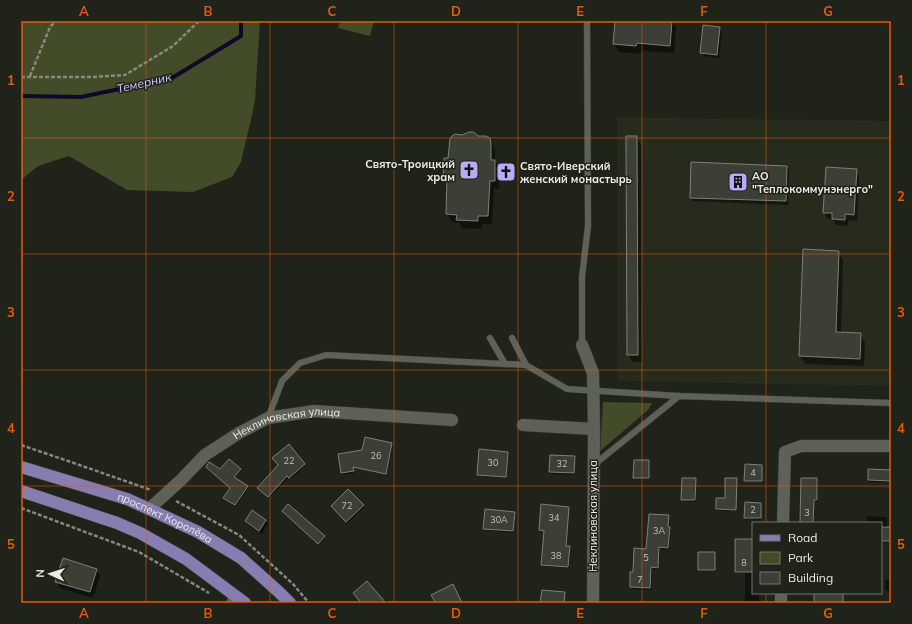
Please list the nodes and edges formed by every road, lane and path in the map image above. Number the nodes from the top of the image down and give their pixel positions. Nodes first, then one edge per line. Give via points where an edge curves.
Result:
1 (56, 21) edge
2 (199, 21) edge
3 (587, 21) edge
4 (30, 76) junction
5 (21, 77) edge
6 (490, 338) dead end
7 (512, 338) dead end
8 (582, 345) joint
9 (505, 364) junction
10 (526, 365) junction
11 (594, 390) junction
12 (679, 396) junction
13 (891, 403) edge
14 (268, 418) junction
15 (452, 420) dead end
16 (524, 425) dead end
17 (594, 429) junction
18 (891, 446) edge
19 (593, 465) junction
20 (21, 467) edge
21 (21, 491) edge
22 (21, 508) edge
23 (149, 508) junction
24 (783, 522) edge
25 (212, 595) dead end
26 (231, 598) edge
27 (245, 603) edge
28 (290, 603) edge
29 (593, 603) edge

1 - 4 path via 50,27
2 - 4 path via 173,46 125,75
3 - 8 lane via 588,226 582,277
4 - 5 path
6 - 9 lane
7 - 10 lane
8 - 11 street, Неклиновская улица via 593,373
9 - 10 lane
9 - 14 lane via 326,355 300,363 282,381
10 - 11 lane via 567,389
11 - 12 lane
11 - 17 street, Неклиновская улица
12 - 13 lane
12 - 19 lane
14 - 15 street, Неклиновская улица via 314,412
14 - 23 street, Неклиновская улица via 205,455
16 - 17 street
17 - 19 street, Неклиновская улица
18 - 24 street via 801,446 785,452
19 - 29 street, Неклиновская улица
20 - 23 main road, проспект Королёва
21 - 26 main road, проспект Королёва via 140,533 186,560
22 - 25 path via 140,552
23 - 28 main road, проспект Королёва via 198,532 241,558
26 - 27 main road, проспект Королёва

